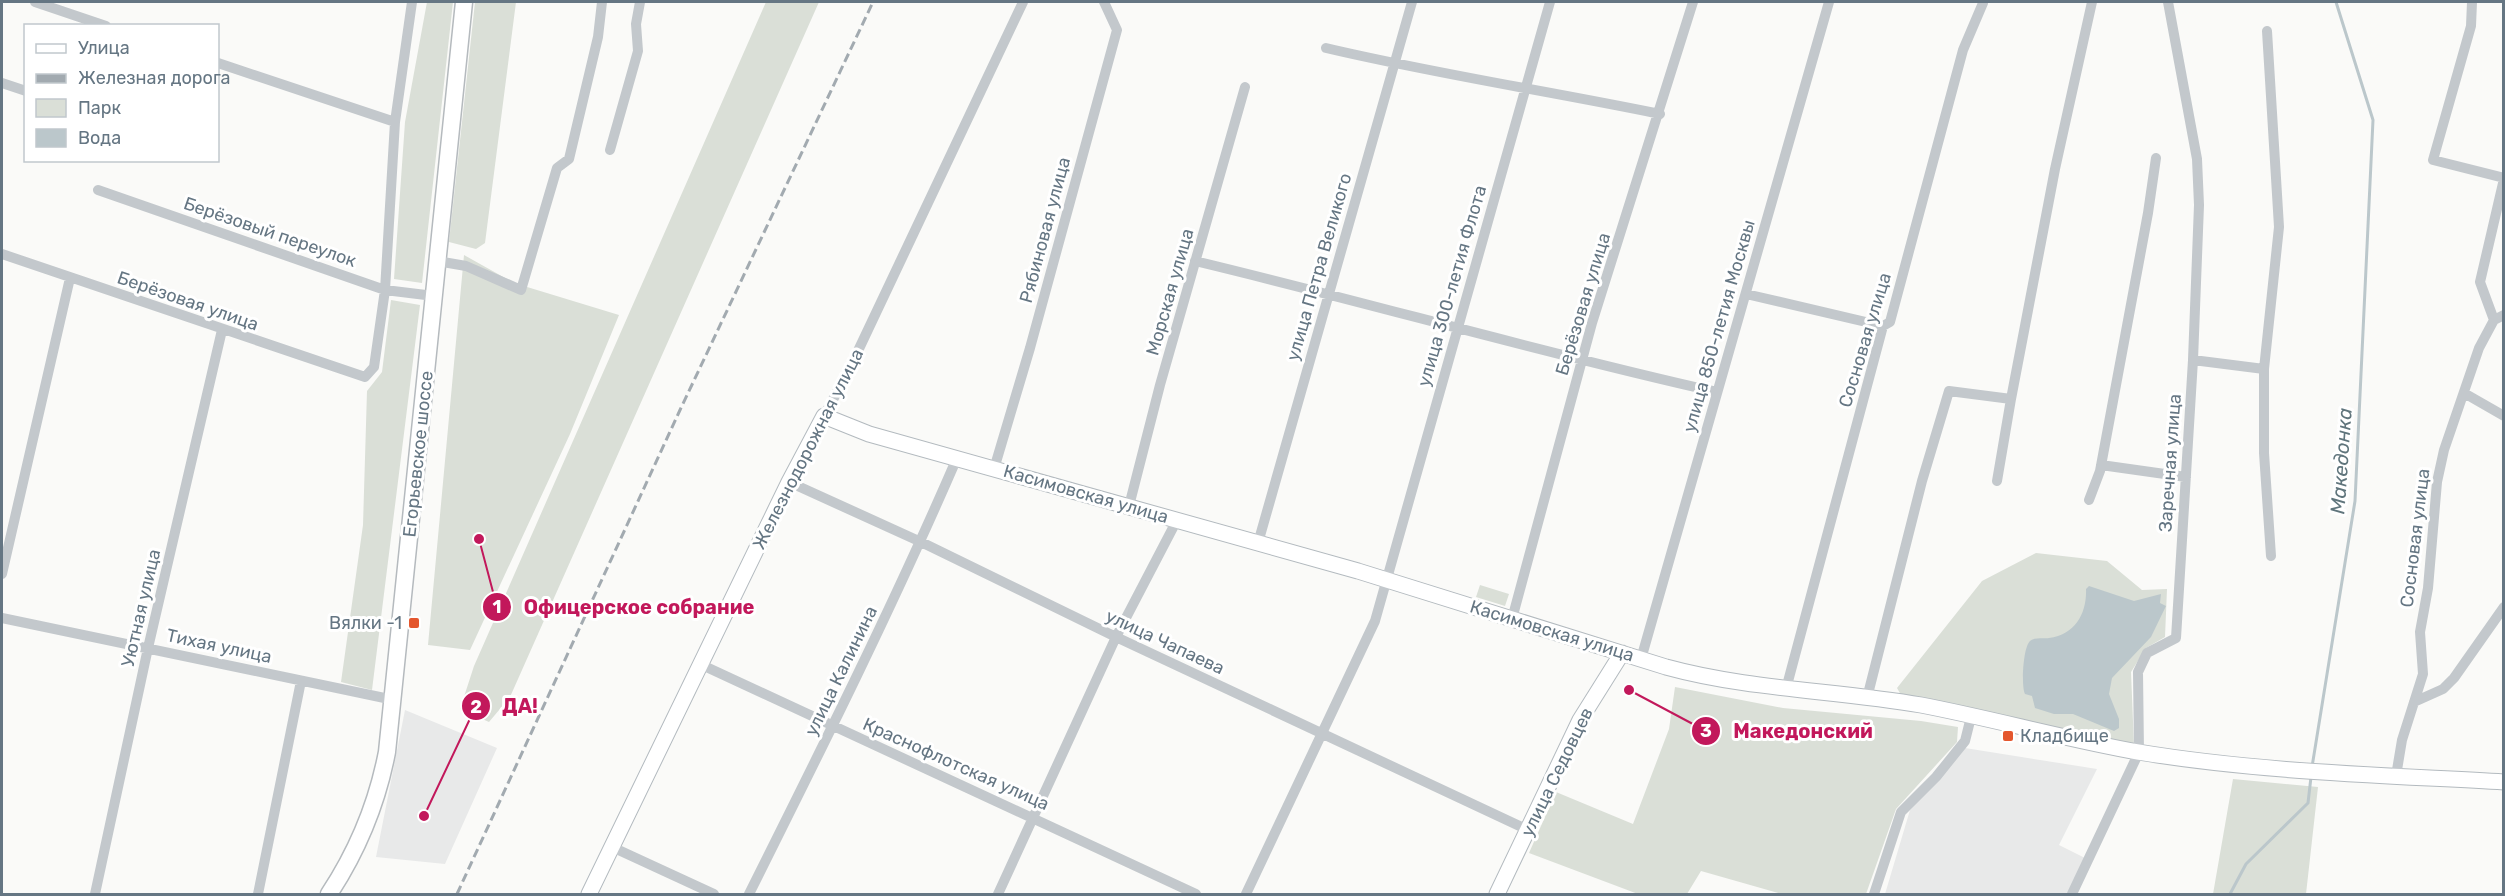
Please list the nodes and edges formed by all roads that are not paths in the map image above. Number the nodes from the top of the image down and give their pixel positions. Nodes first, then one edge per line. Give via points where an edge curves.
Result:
1 (34, 2) edge
2 (412, 2) edge
3 (464, 2) edge
4 (602, 2) edge
5 (640, 2) edge
6 (1023, 2) edge
7 (1104, 2) edge
8 (1412, 2) edge
9 (1550, 2) edge
10 (1693, 2) edge
11 (1828, 2) edge
12 (2092, 2) edge
13 (2168, 2) edge
14 (2472, 2) edge
15 (1983, 3) edge
16 (100, 24) edge
17 (2266, 31) dead end
18 (1326, 48) dead end
19 (219, 63) edge
20 (1394, 64) junction
21 (2, 83) edge
22 (1245, 87) dead end
23 (1524, 87) junction
24 (24, 90) edge
25 (1660, 114) junction
26 (395, 122) junction
27 (610, 150) dead end
28 (2156, 158) dead end
29 (2504, 178) edge
30 (98, 190) dead end
31 (2, 254) edge
32 (437, 261) junction
33 (1196, 261) junction
34 (70, 278) junction
35 (386, 290) junction
36 (1328, 293) junction
37 (1746, 294) junction
38 (434, 296) junction
39 (2499, 317) edge
40 (1883, 326) junction
41 (1457, 327) junction
42 (222, 330) junction
43 (2193, 360) junction
44 (1582, 362) junction
45 (2264, 369) junction
46 (1718, 392) junction
47 (2464, 393) junction
48 (2011, 399) junction
49 (824, 416) junction
50 (2504, 416) edge
51 (957, 458) junction
52 (2102, 465) junction
53 (994, 469) junction
54 (2186, 477) junction
55 (1997, 481) dead end
56 (789, 482) junction
57 (2089, 500) dead end
58 (1129, 506) junction
59 (1177, 520) junction
60 (921, 542) junction
61 (1258, 543) junction
62 (2271, 556) dead end
63 (2, 574) edge
64 (1388, 580) junction
65 (2504, 607) edge
66 (2, 618) edge
67 (1512, 619) junction
68 (1116, 637) junction
69 (148, 648) junction
70 (1622, 653) junction
71 (1641, 659) junction
72 (702, 665) junction
73 (301, 681) junction
74 (1786, 689) junction
75 (1867, 698) junction
76 (394, 700) junction
77 (2414, 702) junction
78 (1971, 717) junction
79 (833, 726) junction
80 (1323, 735) junction
81 (2139, 752) junction
82 (2396, 776) junction
83 (2504, 782) edge
84 (1032, 817) junction
85 (1528, 830) junction
86 (612, 847) junction
87 (95, 894) edge
88 (258, 894) edge
89 (328, 894) edge
90 (589, 894) edge
91 (714, 894) edge
92 (749, 894) edge
93 (998, 894) edge
94 (1196, 894) edge
95 (1246, 894) edge
96 (1497, 894) edge
97 (1874, 894) edge
98 (2072, 894) edge

1 - 16 street
2 - 26 street
3 - 32 main road, Егорьевское шоссе
4 - 32 street via 598,37 569,159 556,168 521,290 466,266
5 - 27 street via 636,24 638,51
6 - 49 street, Железнодорожная улица
7 - 53 street, Рябиновая улица via 1117,30
8 - 20 street, улица Петра Великого
9 - 23 street, улица 300-летия Флота
10 - 25 street, Берёзовая улица
11 - 37 street, улица 850-летия Москвы
12 - 48 street
13 - 43 street, Заречная улица via 2197,159
14 - 29 street via 2471,26 2433,160
15 - 40 street, Сосновая улица via 1963,50 1890,322
17 - 45 street via 2278,227
18 - 20 street
19 - 26 street
20 - 23 street
20 - 36 street, улица Петра Великого
21 - 24 street
22 - 33 street, Морская улица
23 - 25 street
23 - 41 street, улица 300-летия Флота
25 - 44 street, Берёзовая улица
26 - 35 street
28 - 52 street
29 - 39 street via 2480,282
30 - 35 street, Берёзовый переулок
31 - 34 street, Берёзовая улица
32 - 38 main road, Егорьевское шоссе
33 - 36 street
33 - 58 street, Морская улица
34 - 42 street, Берёзовая улица
34 - 63 street
35 - 38 street, Берёзовый переулок
35 - 42 street, Берёзовая улица via 374,367 364,377
36 - 41 street
36 - 61 street, улица Петра Великого
37 - 40 street
37 - 46 street, улица 850-летия Москвы
38 - 76 main road, Егорьевское шоссе
39 - 47 street, Сосновая улица via 2480,348
40 - 74 street, Сосновая улица
41 - 44 street
41 - 64 street, улица 300-летия Флота
42 - 69 street, Уютная улица
43 - 45 street
43 - 54 street, Заречная улица
44 - 46 street
44 - 67 street, Берёзовая улица
45 - 62 street via 2264,453
46 - 71 street, улица 850-летия Москвы
47 - 50 street
47 - 77 street, Сосновая улица via 2437,482 2431,567 2420,632 2424,674
48 - 55 street
48 - 75 street via 1949,391
49 - 51 main road, Касимовская улица via 869,434
49 - 56 main road, Железнодорожная улица
51 - 53 main road, Касимовская улица
51 - 60 street, улица Калинина
52 - 54 street
52 - 57 street
53 - 58 main road, Касимовская улица
54 - 81 street, Заречная улица via 2176,638 2147,653 2138,672
56 - 60 street, улица Чапаева
56 - 72 main road, Железнодорожная улица
58 - 59 main road, Касимовская улица
59 - 61 main road, Касимовская улица
59 - 68 street
60 - 68 street, улица Чапаева
60 - 79 street, улица Калинина
61 - 64 main road, Касимовская улица
64 - 67 main road, Касимовская улица
64 - 80 street, улица 300-летия Флота via 1375,621
65 - 77 street via 2454,678 2443,689
66 - 69 street, Тихая улица
67 - 70 main road, Касимовская улица
68 - 80 street, улица Чапаева
68 - 84 street
69 - 73 street, Тихая улица
69 - 87 street, Уютная улица
70 - 71 main road, Касимовская улица
70 - 85 main road, улица Седовцев via 1580,720
71 - 74 main road, Касимовская улица via 1713,679
72 - 79 street, Краснофлотская улица
72 - 86 main road, Железнодорожная улица
73 - 76 street, Тихая улица
73 - 88 street
74 - 75 main road, Касимовская улица
75 - 78 main road, Касимовская улица
76 - 89 main road, Егорьевское шоссе via 387,752 371,813 351,858
77 - 82 street, Сосновая улица
78 - 81 main road, Касимовская улица
78 - 97 street via 1965,741 1901,812
79 - 84 street, Краснофлотская улица
79 - 92 street, улица Калинина
80 - 85 street, улица Чапаева
80 - 95 street, улица 300-летия Флота
81 - 82 main road, Касимовская улица via 2297,771
81 - 98 street, Заречная улица
82 - 83 main road, Касимовская улица
84 - 93 street
84 - 94 street, Краснофлотская улица
85 - 96 main road, улица Седовцев
86 - 90 main road, Железнодорожная улица
86 - 91 street

